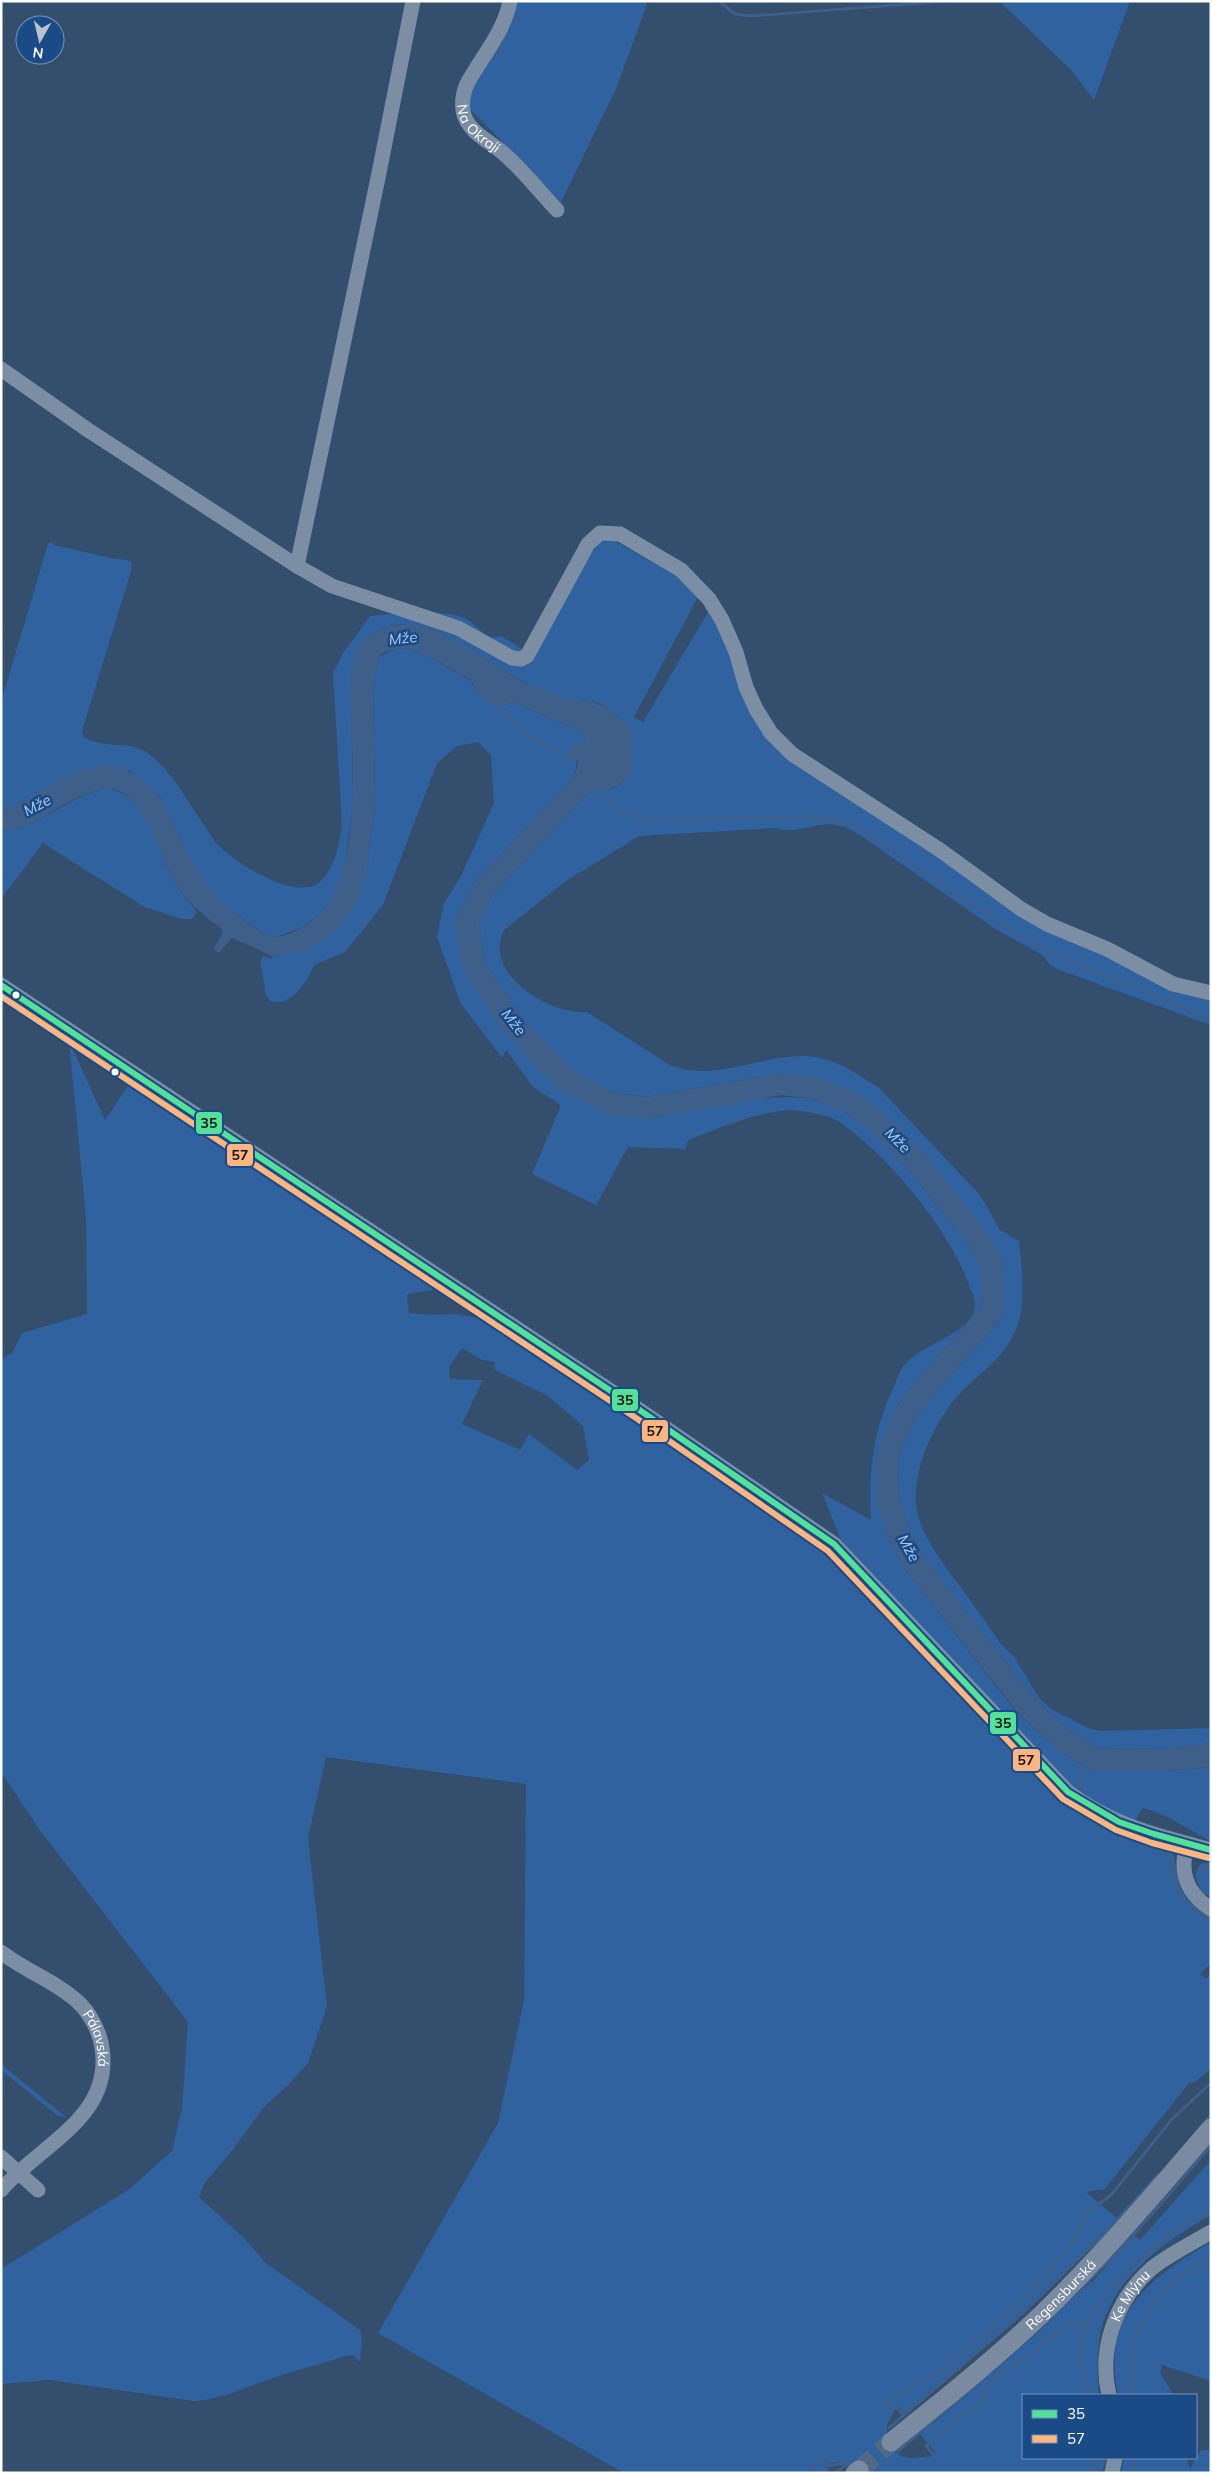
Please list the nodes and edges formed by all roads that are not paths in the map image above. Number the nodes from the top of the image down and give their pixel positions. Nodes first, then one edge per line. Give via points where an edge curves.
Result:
1 (413, 1) edge
2 (510, 1) edge
3 (557, 210) dead end
4 (1, 369) edge
5 (297, 566) junction
6 (1, 985) edge
7 (1211, 993) edge
8 (1187, 1844) junction
9 (1211, 1850) edge
10 (1211, 1909) edge
11 (1, 1952) edge
12 (1211, 2128) edge
13 (1, 2157) edge
14 (18, 2171) junction
15 (1, 2190) edge
16 (38, 2190) dead end
17 (1211, 2232) edge
18 (1109, 2394) edge
19 (891, 2442) tunnel mouth
20 (1115, 2459) edge
21 (1112, 2473) edge

1 - 5 street
2 - 3 street, Na Okraji via 508,13 490,48 467,84 462,101 464,116 474,131 502,152
4 - 5 street via 88,430
5 - 7 street via 332,586 458,628 512,658 520,659 527,656 588,544 600,533 620,534 681,570 709,599 736,652 756,709 771,732 792,754 1047,924 1107,949 1173,984
6 - 8 street via 834,1544 1068,1792 1107,1818
8 - 9 street
8 - 10 street via 1183,1862 1185,1879 1192,1894
11 - 14 street, Pálavská via 80,2003 97,2030 104,2056 101,2082 91,2106 74,2125
12 - 19 main road, Regensburská via 1095,2260 1041,2315
13 - 14 street
14 - 15 street, Pálavská
14 - 16 street
17 - 18 street, Ke Mlýnu via 1152,2268 1128,2294 1111,2330 1106,2350
20 - 21 street

